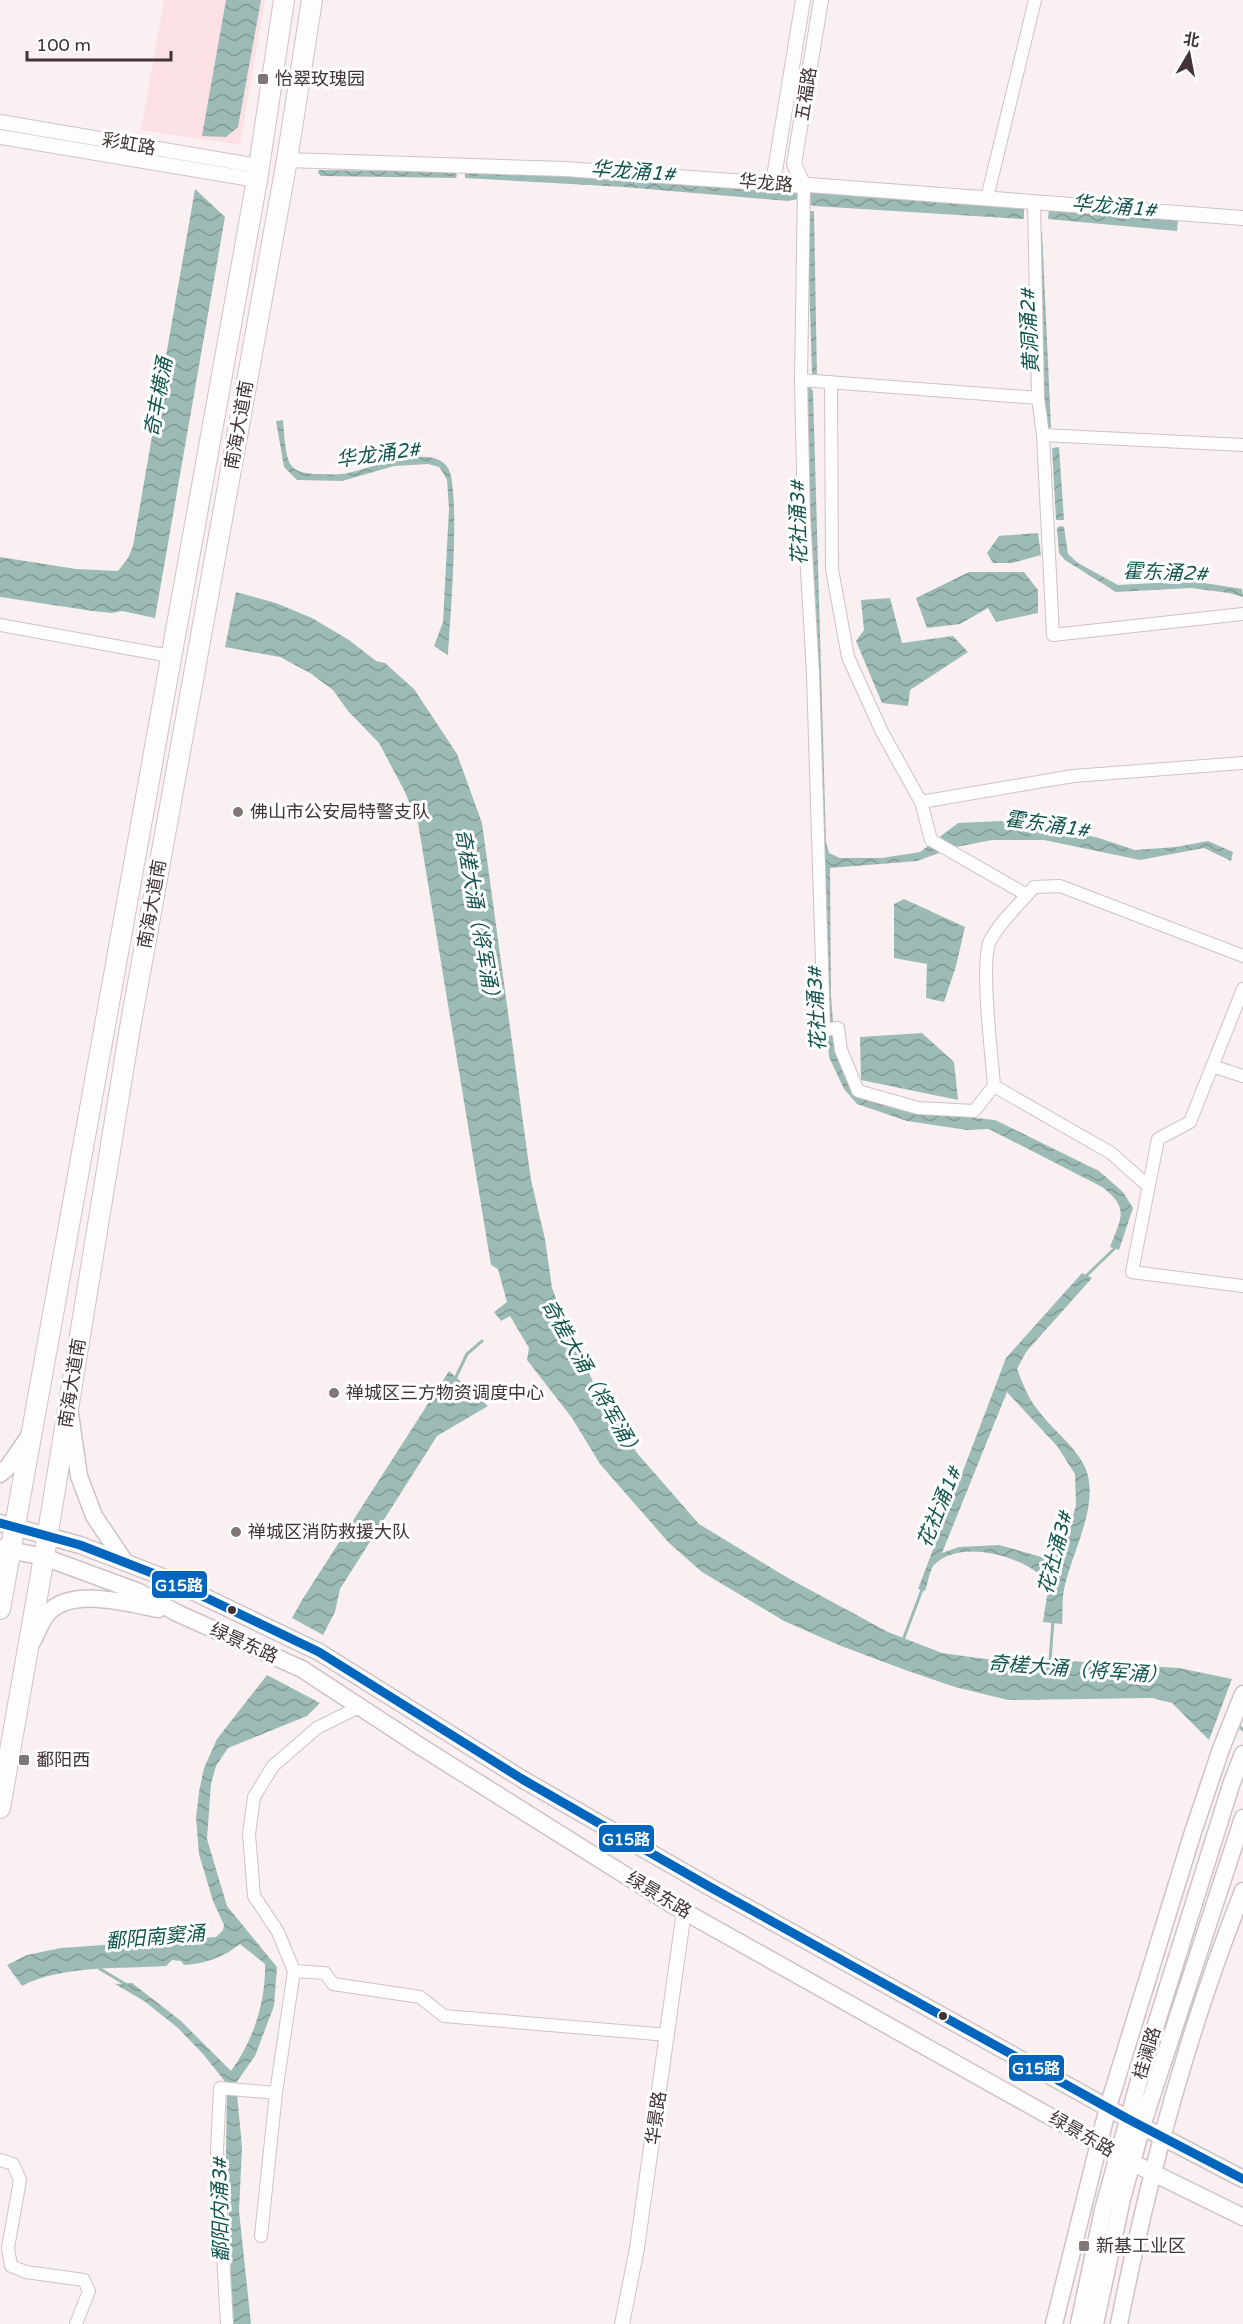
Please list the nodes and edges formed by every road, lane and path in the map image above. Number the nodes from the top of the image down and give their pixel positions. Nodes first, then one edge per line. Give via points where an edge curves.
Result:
1 (284, 0) edge
2 (312, 0) edge
3 (802, 0) edge
4 (821, 0) edge
5 (1035, 0) edge
6 (0, 122) edge
7 (0, 137) edge
8 (287, 160) junction
9 (194, 161) junction
10 (258, 173) junction
11 (773, 183) junction
12 (804, 186) junction
13 (987, 198) junction
14 (1034, 202) junction
15 (1243, 218) edge
16 (809, 380) junction
17 (831, 382) junction
18 (1038, 398) junction
19 (1043, 435) junction
20 (1243, 445) edge
21 (1243, 614) edge
22 (0, 625) edge
23 (170, 656) junction
24 (1243, 763) edge
25 (921, 802) junction
26 (1027, 895) junction
27 (1243, 956) edge
28 (1243, 989) edge
29 (1238, 1011) edge
30 (1212, 1066) junction
31 (1243, 1076) edge
32 (994, 1086) junction
33 (1148, 1186) junction
34 (1243, 1286) edge
35 (69, 1405) junction
36 (31, 1434) junction
37 (0, 1474) edge
38 (7, 1524) edge
39 (47, 1535) junction
40 (5, 1549) edge
41 (44, 1557) junction
42 (125, 1562) junction
43 (0, 1609) edge
44 (177, 1613) junction
45 (28, 1651) junction
46 (1243, 1694) edge
47 (359, 1707) junction
48 (1243, 1754) edge
49 (0, 1808) edge
50 (1243, 1818) edge
51 (1243, 1891) edge
52 (684, 1911) junction
53 (294, 1971) junction
54 (668, 2036) junction
55 (276, 2093) junction
56 (1108, 2107) junction
57 (1135, 2123) junction
58 (1162, 2136) junction
59 (1099, 2143) junction
60 (1125, 2159) junction
61 (0, 2160) edge
62 (1155, 2174) junction
63 (1243, 2179) edge
64 (1243, 2217) edge
65 (261, 2236) dead end
66 (1055, 2317) edge
67 (1085, 2321) edge
68 (76, 2324) edge
69 (227, 2324) edge
70 (622, 2324) edge
71 (1119, 2324) edge

1 - 10 highway, 南海大道南
2 - 8 highway, 南海大道南
3 - 11 street, 五福路
4 - 12 street, 五福路 via 794,164
5 - 13 street
6 - 9 street, 彩虹路
7 - 9 street, 彩虹路
8 - 11 street, 华龙路 via 565,169
8 - 35 highway, 南海大道南 via 130,1028
9 - 10 street, 彩虹路
10 - 23 highway, 南海大道南
11 - 12 street, 华龙路
12 - 13 street, 华龙路
12 - 16 street
13 - 14 street, 华龙路
14 - 15 street, 华龙路
14 - 18 street
16 - 17 street
16 - 32 street via 804,517 813,674 820,954 830,1029 838,1028 841,1050 858,1091 918,1108 974,1111
17 - 18 street
17 - 25 street via 832,569 848,657 882,732
18 - 19 street
19 - 20 street
19 - 21 street via 1053,635
22 - 23 street
23 - 36 highway, 南海大道南
24 - 25 street via 1073,776
25 - 26 street via 931,840
26 - 27 street via 1034,886 1060,886
26 - 32 street via 989,943 986,975
28 - 29 street
29 - 30 street
30 - 31 street
30 - 33 street via 1190,1122 1158,1139
32 - 33 street via 1111,1153
33 - 34 street via 1132,1272
35 - 39 highway, 南海大道南
35 - 42 main road via 79,1476 94,1516
36 - 37 main road
36 - 38 highway, 南海大道南
38 - 39 main road, 绿景东路
38 - 40 highway, 南海大道南
39 - 41 highway, 南海大道南
39 - 42 main road, 绿景东路
40 - 41 main road, 绿景东路
40 - 43 highway, 南海大道南
41 - 44 main road, 绿景东路 via 139,1592
41 - 45 highway, 南海大道南
42 - 56 main road, 绿景东路 via 319,1652 543,1791
44 - 45 main road via 112,1599 74,1598 48,1612
44 - 47 main road, 绿景东路 via 302,1669
45 - 49 highway, 南海大道南
46 - 56 main road via 1221,1749
47 - 52 main road, 绿景东路
47 - 53 street via 317,1728 273,1766 254,1797 249,1834 254,1896 278,1932
48 - 57 main road, 桂澜路 via 1147,2052
50 - 57 main road, 桂澜路
51 - 58 main road via 1219,1952
52 - 54 street, 华景路
52 - 59 main road, 绿景东路
53 - 54 street via 325,1973 333,1984 420,1997 444,2016
53 - 55 street
54 - 70 street, 华景路 via 638,2248
55 - 65 street
55 - 69 street via 220,2088 217,2151
56 - 57 main road, 绿景东路
56 - 59 main road
57 - 58 main road, 绿景东路
57 - 60 main road, 桂澜路
58 - 62 main road
58 - 63 main road, 绿景东路
59 - 60 main road, 绿景东路
59 - 66 main road
60 - 62 main road, 绿景东路
60 - 67 main road, 桂澜路 via 1104,2210
61 - 68 street via 13,2164 20,2180 8,2248 11,2266 26,2272 84,2280 89,2291
62 - 64 main road, 绿景东路
62 - 71 main road
66 - 67 main road

